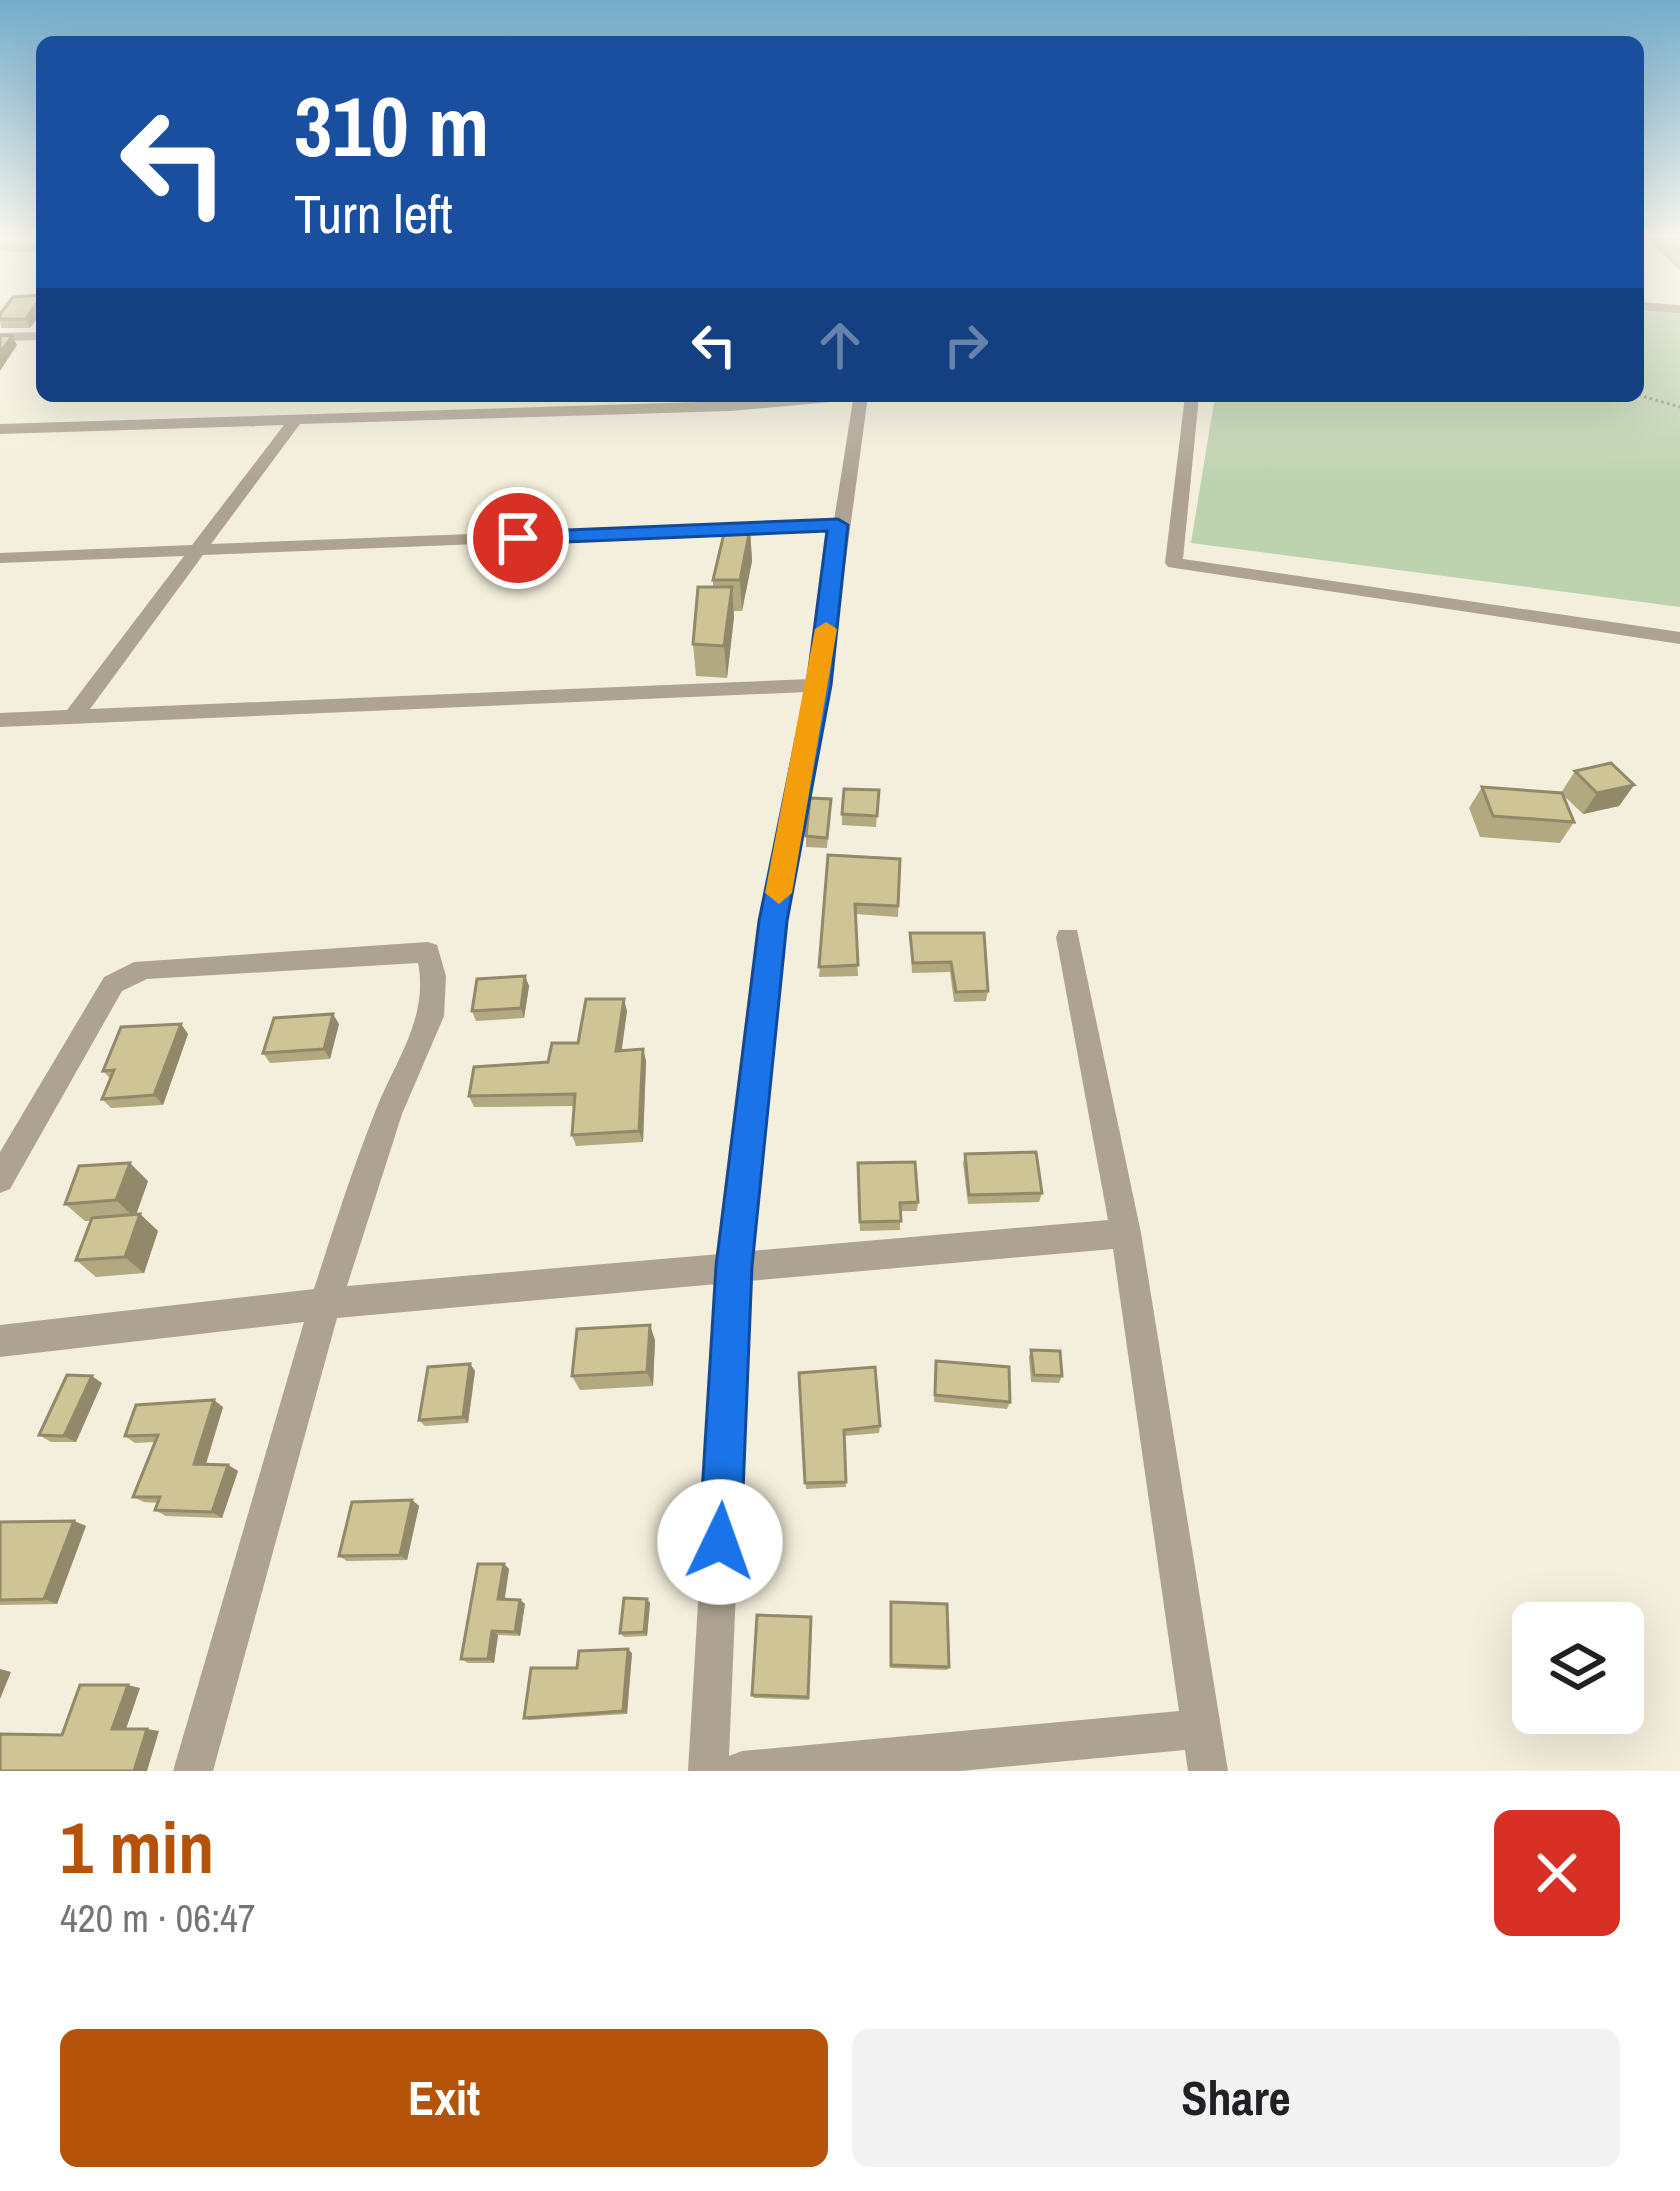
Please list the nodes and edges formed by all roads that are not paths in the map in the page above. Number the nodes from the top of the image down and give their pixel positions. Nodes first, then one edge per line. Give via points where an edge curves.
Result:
1 (36, 336) edge
2 (0, 337) edge
3 (240, 402) edge
4 (780, 402) edge
5 (855, 402) edge
6 (1191, 402) edge
7 (296, 419) junction
8 (250, 421) junction
9 (0, 429) edge
10 (838, 525) junction
11 (198, 550) junction
12 (0, 558) edge
13 (1680, 638) edge
14 (819, 685) junction
15 (73, 717) junction
16 (0, 720) edge
17 (1068, 938) dead end
18 (0, 1179) edge
19 (1126, 1233) junction
20 (734, 1266) junction
21 (321, 1304) junction
22 (0, 1341) edge
23 (1200, 1730) junction
24 (193, 1771) edge
25 (708, 1771) edge
26 (742, 1771) edge
27 (1208, 1771) edge

1 - 2 street
3 - 8 street
4 - 7 street
5 - 10 street
6 - 13 street via 1174,563
7 - 8 street
7 - 11 street
8 - 9 street
10 - 11 street
10 - 14 street
11 - 12 street
11 - 15 street
14 - 15 street
14 - 20 street via 773,921
15 - 16 street
17 - 19 street
18 - 21 street via 113,984 142,969 428,952 439,985 430,1025 400,1082
19 - 20 street
19 - 23 street
20 - 21 street
20 - 25 street
21 - 22 street
21 - 24 street
23 - 26 street
23 - 27 street

